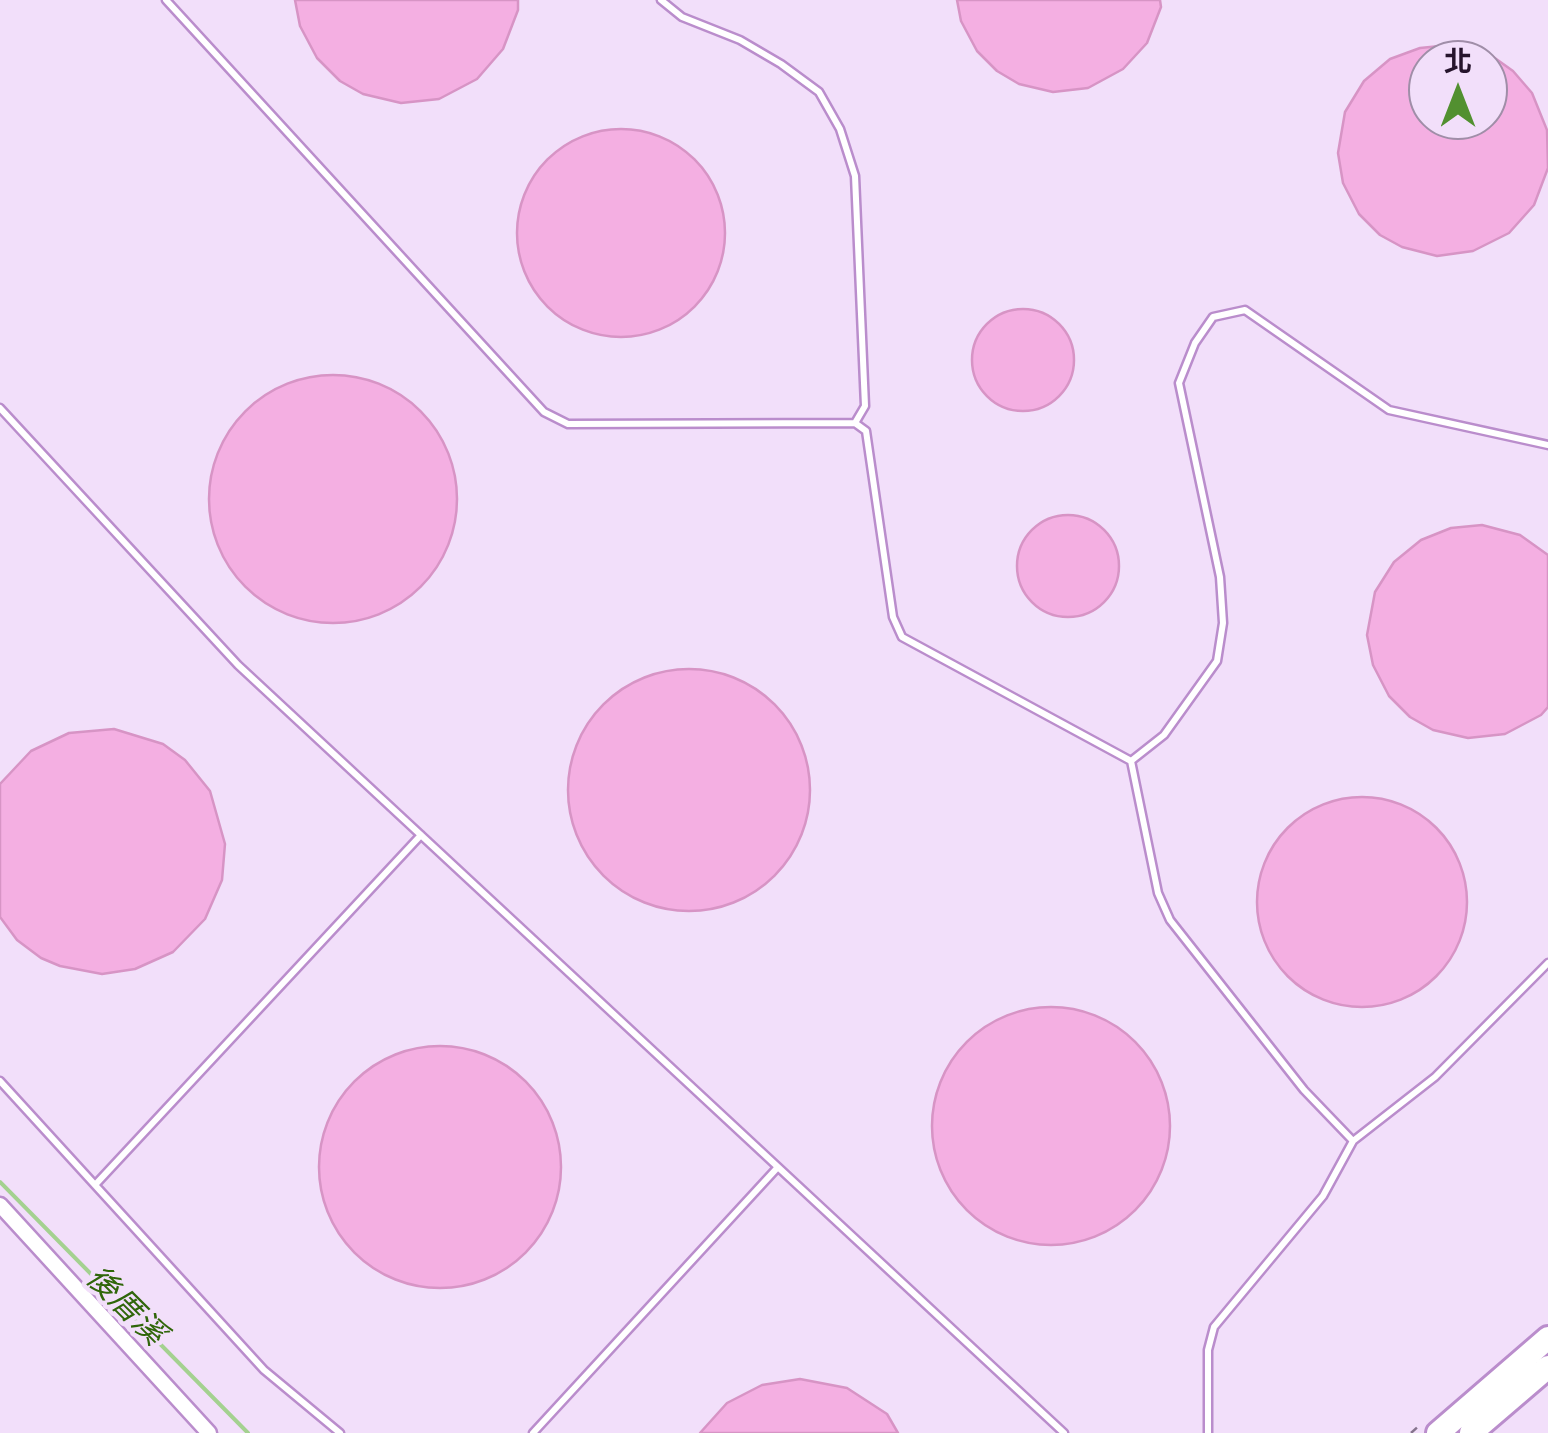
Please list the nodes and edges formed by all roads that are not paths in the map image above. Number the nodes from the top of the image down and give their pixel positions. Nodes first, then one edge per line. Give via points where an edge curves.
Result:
1 (166, 0) edge
2 (661, 0) edge
3 (0, 408) edge
4 (854, 424) junction
5 (1548, 445) edge
6 (1131, 760) junction
7 (422, 836) junction
8 (1548, 963) edge
9 (0, 1082) edge
10 (1353, 1141) junction
11 (778, 1167) junction
12 (95, 1186) junction
13 (0, 1205) edge
14 (1548, 1338) edge
15 (1548, 1366) edge
16 (1499, 1394) junction
17 (209, 1433) edge
18 (340, 1433) edge
19 (532, 1433) edge
20 (1064, 1433) edge
21 (1208, 1433) edge
22 (1438, 1433) edge
23 (1471, 1433) edge

1 - 4 lane via 544,412 568,424
2 - 4 lane via 682,17 781,64 819,92 840,129 856,176 865,406
3 - 7 lane via 238,665
4 - 6 lane via 866,430 902,636
5 - 6 lane via 1390,410 1245,310 1213,317 1180,383 1220,577 1223,623 1216,661 1164,735
6 - 10 lane via 1158,893 1170,920 1304,1090
7 - 11 lane
7 - 12 lane
8 - 10 lane via 1434,1078
9 - 12 lane
10 - 21 lane via 1323,1196 1214,1326
11 - 19 lane
11 - 20 lane
12 - 18 lane via 264,1370
13 - 17 street
14 - 16 main road
15 - 16 main road
16 - 22 main road
16 - 23 main road

